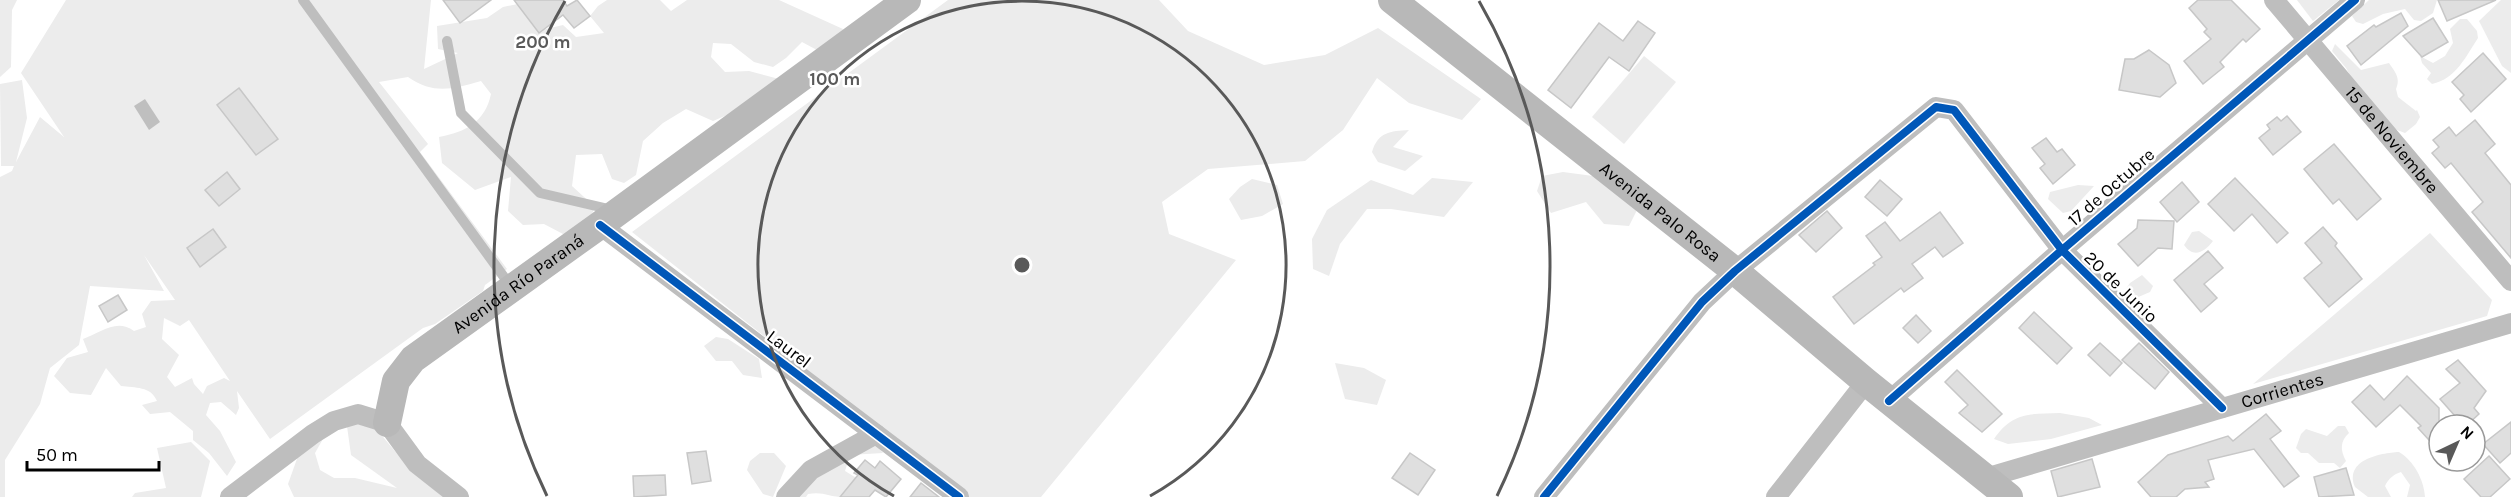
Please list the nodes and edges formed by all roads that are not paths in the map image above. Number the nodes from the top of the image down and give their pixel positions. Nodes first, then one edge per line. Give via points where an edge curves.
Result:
1 (303, 0) edge
2 (907, 0) edge
3 (1392, 0) edge
4 (2274, 0) edge
5 (2355, 0) edge
6 (2307, 39) junction
7 (447, 41) dead end
8 (610, 218) junction
9 (2061, 250) junction
10 (1735, 271) junction
11 (2511, 281) edge
12 (512, 288) junction
13 (2511, 323) edge
14 (1866, 382) junction
15 (1889, 400) junction
16 (2222, 408) junction
17 (387, 423) junction
18 (876, 434) junction
19 (2000, 491) edge
20 (230, 497) edge
21 (459, 497) edge
22 (786, 497) edge
23 (959, 497) edge
24 (1544, 497) edge
25 (1776, 497) edge

1 - 12 lane
2 - 8 main road, Avenida Río Paraná
3 - 10 main road, Avenida Palo Rosa
4 - 6 street, 15 de Noviembre
5 - 6 street, 17 de Octubre
6 - 9 street, 17 de Octubre
6 - 11 street, 15 de Noviembre
7 - 8 lane via 461,113 540,193
8 - 12 main road, Avenida Río Paraná
8 - 18 street, Laurel
9 - 10 street, 20 de Junio via 1954,110 1936,107
9 - 15 street, 17 de Octubre
9 - 16 street, 20 de Junio
10 - 14 main road, Avenida Palo Rosa
10 - 24 street via 1702,302
12 - 17 main road, Avenida Río Paraná via 413,359 396,381
13 - 16 street, Corrientes
14 - 15 main road, Avenida Palo Rosa
14 - 25 street
15 - 19 main road, Avenida Palo Rosa
16 - 19 street, Corrientes
17 - 20 street via 358,414 334,421
17 - 21 street via 417,464
18 - 22 street via 811,470
18 - 23 street, Laurel

